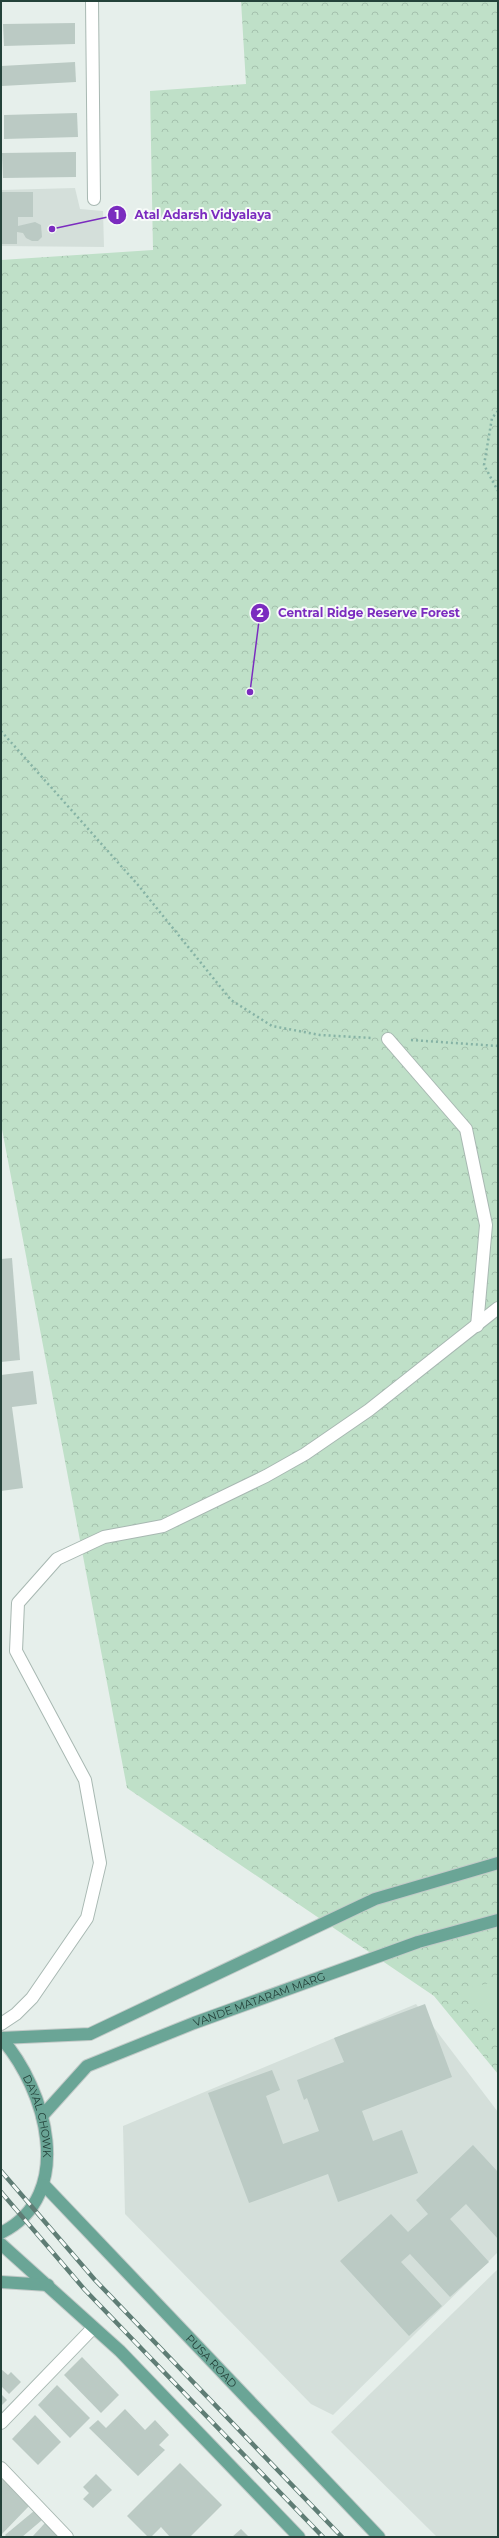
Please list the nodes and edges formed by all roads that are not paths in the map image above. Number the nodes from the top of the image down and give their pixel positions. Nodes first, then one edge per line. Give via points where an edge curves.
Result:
1 (92, 1) edge
2 (94, 199) dead end
3 (388, 1039) road end
4 (498, 1308) edge
5 (477, 1326) junction
6 (498, 1863) edge
7 (498, 1920) edge
8 (1, 2024) edge
9 (1, 2038) edge
10 (42, 2116) junction
11 (44, 2185) junction
12 (1, 2233) edge
13 (1, 2244) edge
14 (1, 2282) edge
15 (48, 2285) junction
16 (92, 2329) junction
17 (1, 2423) edge
18 (1, 2468) edge
19 (67, 2537) edge
20 (299, 2537) edge
21 (379, 2537) edge

1 - 2 street
3 - 5 street via 466,1129 486,1225
4 - 5 street
5 - 8 street via 369,1410 305,1454 163,1526 104,1537 56,1559 18,1603 16,1651 85,1780 100,1863 87,1918 32,1998
6 - 9 main road via 375,1899 90,2034
7 - 10 main road, VANDE MATARAM MARG via 418,1942 194,2023 87,2066
9 - 10 main road, DAYAL CHOWK via 30,2080
10 - 11 main road, DAYAL CHOWK via 46,2150
11 - 12 main road, DAYAL CHOWK via 29,2212
11 - 21 main road, PUSA ROAD
13 - 15 main road
14 - 15 main road
15 - 16 main road
16 - 17 street
16 - 20 main road via 120,2351
18 - 19 street

